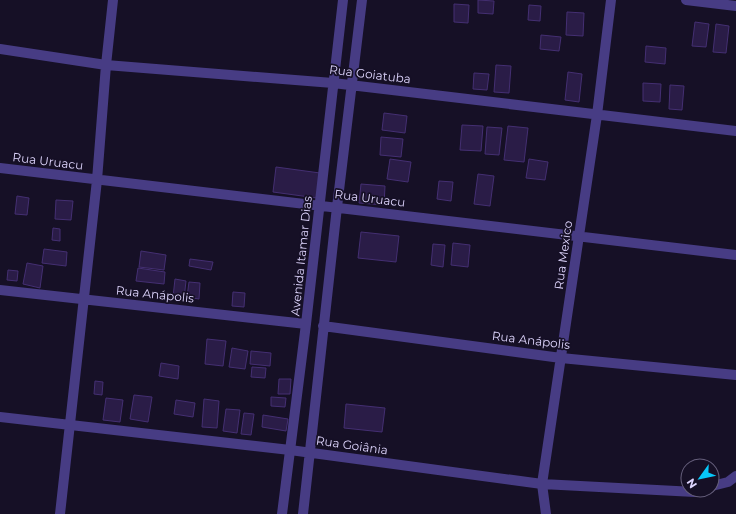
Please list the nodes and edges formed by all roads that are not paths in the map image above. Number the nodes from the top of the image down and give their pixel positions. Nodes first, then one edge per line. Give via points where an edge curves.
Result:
1 (113, 0) edge
2 (343, 0) edge
3 (362, 0) edge
4 (612, 0) edge
5 (686, 0) edge
6 (736, 6) edge
7 (0, 49) edge
8 (106, 65) junction
9 (333, 83) junction
10 (352, 85) junction
11 (597, 115) junction
12 (736, 131) edge
13 (0, 168) edge
14 (98, 180) junction
15 (319, 205) junction
16 (336, 207) junction
17 (579, 237) junction
18 (736, 255) edge
19 (0, 290) edge
20 (84, 299) junction
21 (306, 324) junction
22 (323, 326) junction
23 (561, 358) junction
24 (736, 375) edge
25 (0, 417) edge
26 (69, 425) junction
27 (290, 450) junction
28 (309, 453) junction
29 (736, 476) edge
30 (542, 484) junction
31 (720, 484) edge
32 (680, 491) edge
33 (60, 514) edge
34 (282, 514) edge
35 (303, 514) edge
36 (546, 514) edge

1 - 8 street
2 - 9 street, Avenida Itamar Dias
3 - 10 street
4 - 11 street, Rua Mexico
5 - 6 street
7 - 8 street, Rua Goiatuba
8 - 9 street, Rua Goiatuba
8 - 14 street
9 - 10 street, Rua Goiatuba
9 - 15 street, Avenida Itamar Dias
10 - 11 street, Rua Goiatuba
10 - 16 street
11 - 12 street, Rua Goiatuba
11 - 17 street, Rua Mexico
13 - 14 street, Rua Uruacu
14 - 15 street, Rua Uruacu
14 - 20 street
15 - 16 street, Rua Uruacu
15 - 21 street, Avenida Itamar Dias
16 - 17 street, Rua Uruacu
16 - 22 street
17 - 18 street, Rua Uruacu
17 - 23 street, Rua Mexico
19 - 20 street, Rua Anápolis
20 - 21 street, Rua Anápolis
20 - 26 street
21 - 27 street, Avenida Itamar Dias
22 - 23 street, Rua Anápolis
22 - 28 street
23 - 24 street, Rua Anápolis
23 - 30 street, Rua Mexico
25 - 26 street, Rua Goiânia
26 - 27 street, Rua Goiânia
26 - 33 street
27 - 28 street, Rua Goiânia
27 - 34 street, Avenida Itamar Dias
28 - 30 street, Rua Goiânia
28 - 35 street
29 - 31 street
30 - 32 street, Rua Goiânia
30 - 36 street, Rua Mexico

